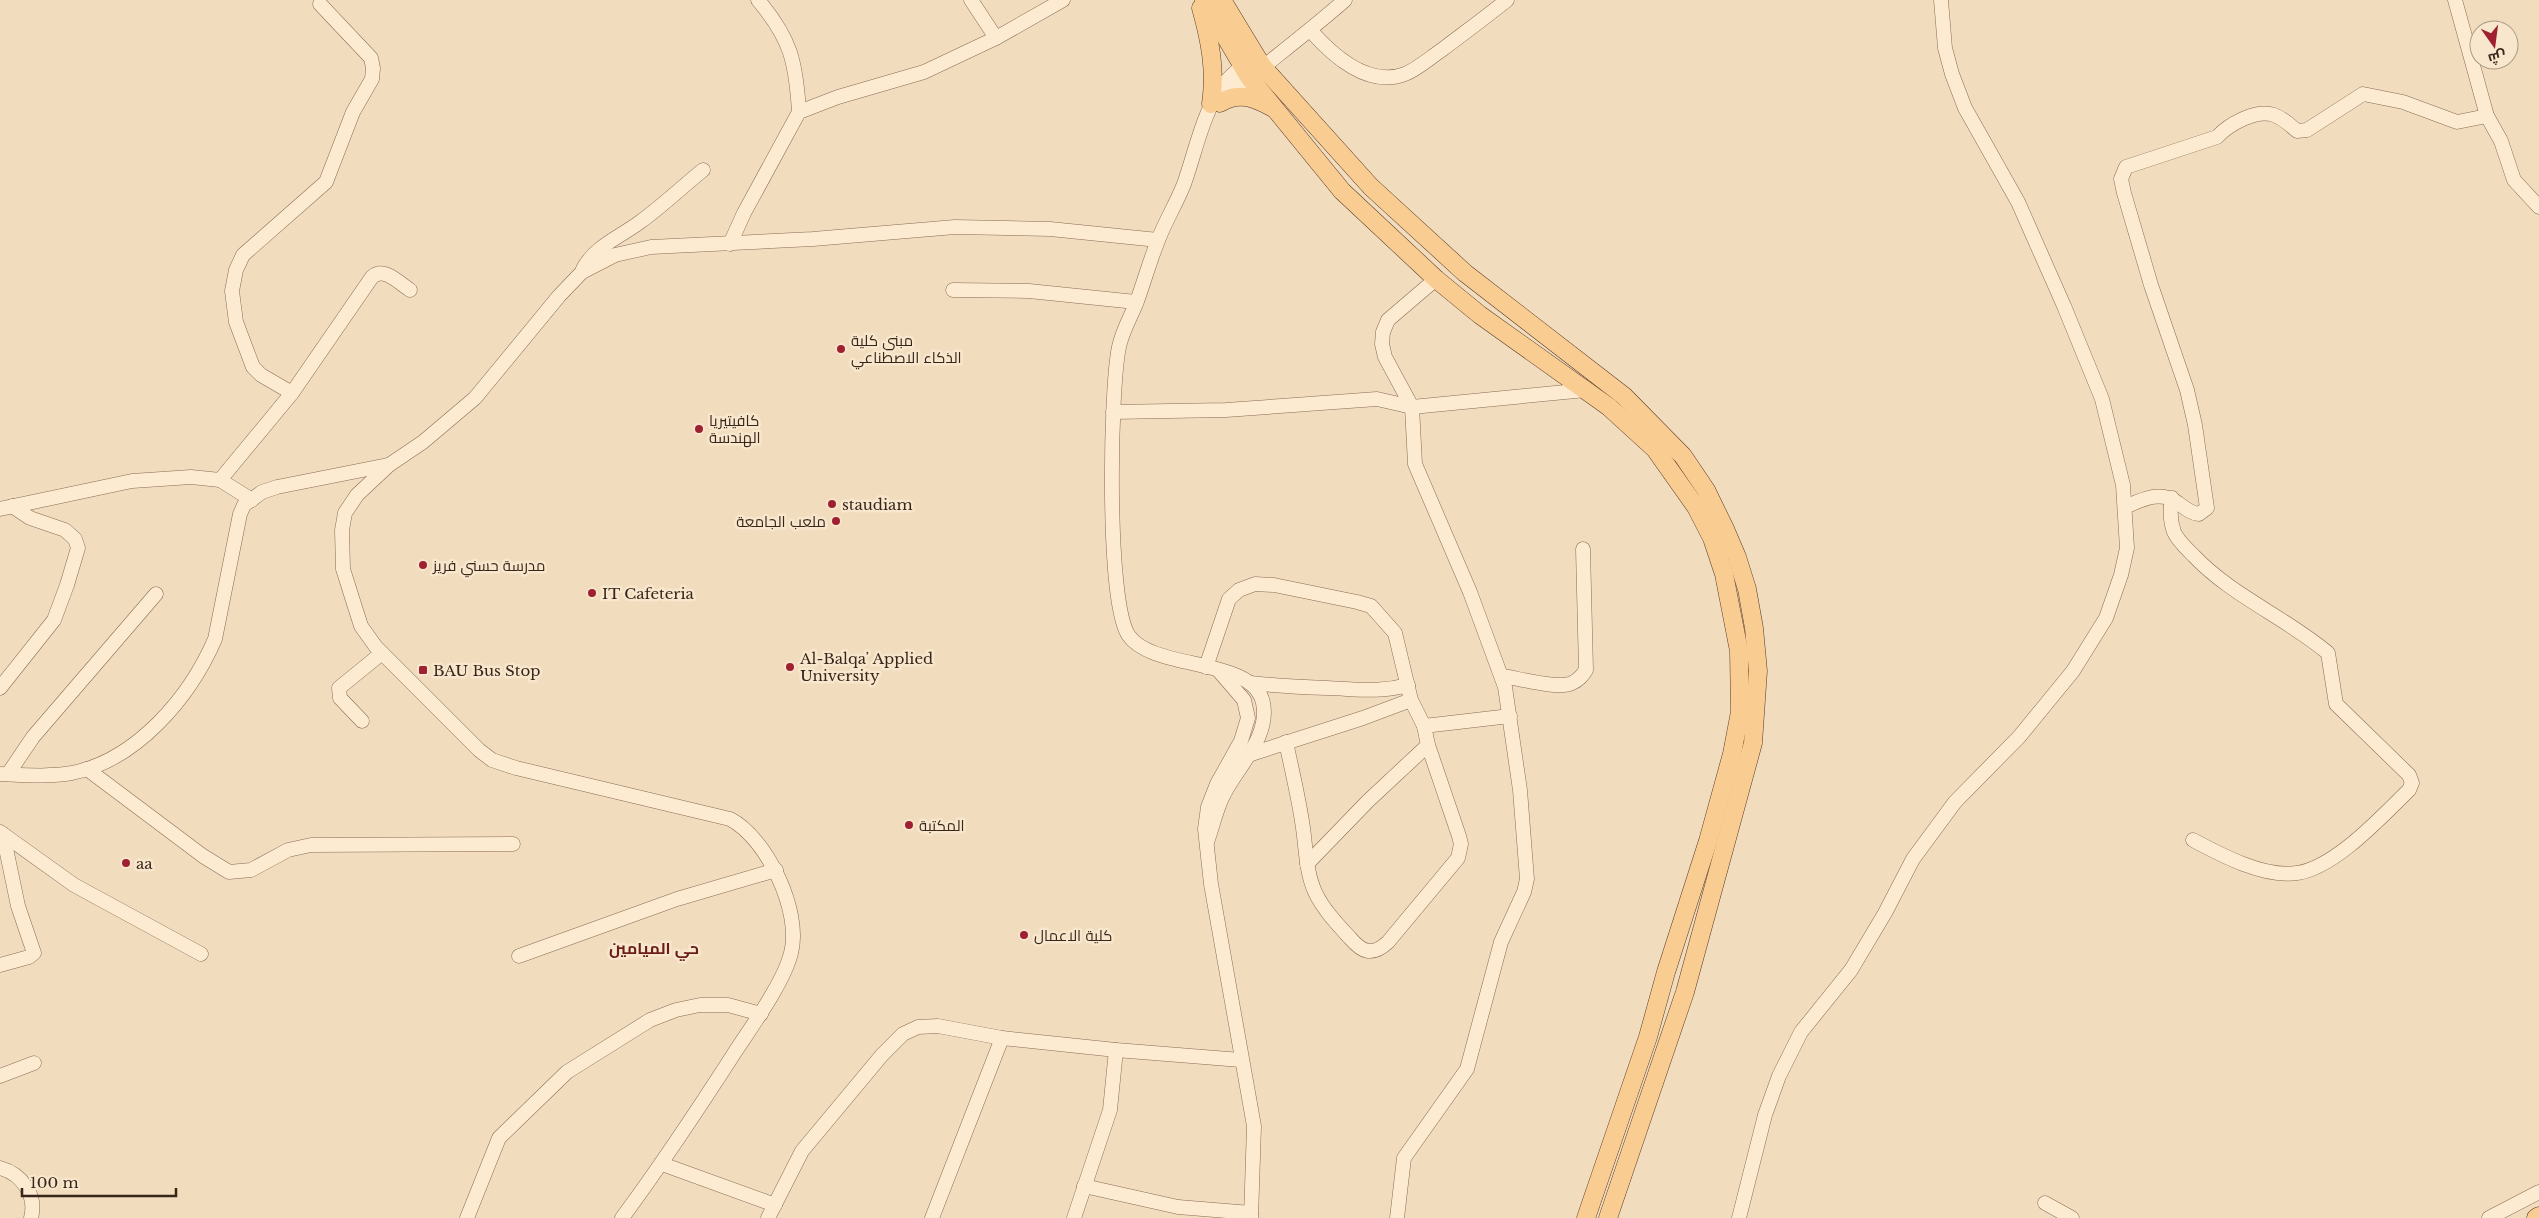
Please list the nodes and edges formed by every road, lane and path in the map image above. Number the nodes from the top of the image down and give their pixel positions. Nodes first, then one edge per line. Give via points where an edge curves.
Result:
1 (758, 0) edge
2 (972, 0) edge
3 (1063, 0) edge
4 (1199, 0) edge
5 (1204, 0) edge
6 (1222, 0) edge
7 (1345, 0) edge
8 (1507, 0) edge
9 (1941, 0) edge
10 (2455, 0) edge
11 (320, 4) dead end
12 (1310, 30) junction
13 (996, 38) junction
14 (1252, 66) junction
15 (1216, 103) junction
16 (1274, 109) junction
17 (799, 112) junction
18 (2487, 116) junction
19 (703, 170) dead end
20 (2539, 207) edge
21 (1158, 240) junction
22 (730, 244) junction
23 (582, 272) junction
24 (1436, 279) junction
25 (410, 290) dead end
26 (953, 290) dead end
27 (1136, 302) junction
28 (1586, 390) junction
29 (292, 393) junction
30 (1412, 407) junction
31 (1113, 412) junction
32 (389, 465) junction
33 (220, 480) junction
34 (2172, 498) junction
35 (252, 500) junction
36 (6, 507) edge
37 (2126, 507) junction
38 (1583, 549) dead end
39 (156, 594) dead end
40 (382, 653) junction
41 (1212, 669) junction
42 (1502, 676) junction
43 (1250, 683) junction
44 (1408, 685) junction
45 (0, 688) edge
46 (1411, 700) junction
47 (1510, 716) junction
48 (362, 721) dead end
49 (1424, 726) junction
50 (1286, 742) junction
51 (1428, 745) junction
52 (1248, 755) junction
53 (87, 769) junction
54 (4, 774) edge
55 (2, 833) edge
56 (2194, 840) dead end
57 (1208, 842) junction
58 (513, 844) dead end
59 (1307, 864) junction
60 (776, 870) junction
61 (201, 954) dead end
62 (519, 956) dead end
63 (0, 965) edge
64 (761, 1014) junction
65 (1648, 1037) junction
66 (1002, 1038) junction
67 (1668, 1042) junction
68 (1116, 1050) junction
69 (1241, 1060) junction
70 (34, 1063) dead end
71 (0, 1076) edge
72 (662, 1164) junction
73 (0, 1168) edge
74 (1084, 1186) junction
75 (2539, 1192) edge
76 (2045, 1203) dead end
77 (775, 1205) junction
78 (1177, 1212) edge
79 (1251, 1216) edge
80 (32, 1218) edge
81 (466, 1218) edge
82 (622, 1218) edge
83 (768, 1218) edge
84 (932, 1218) edge
85 (1074, 1218) edge
86 (1397, 1218) edge
87 (1586, 1218) edge
88 (1608, 1218) edge
89 (1739, 1218) edge
90 (2072, 1218) edge
91 (2489, 1218) edge

1 - 17 street via 777,22 792,56
2 - 13 street
3 - 13 street
4 - 15 main road via 1213,56
5 - 14 main road
6 - 14 main road
7 - 12 street
8 - 12 street via 1421,65 1396,77 1373,77 1358,71 1325,47
9 - 37 street via 1952,74 1965,108 2018,202 2084,354 2102,399 2120,464
10 - 18 street
11 - 29 street via 371,58 372,79 353,112 326,182 242,255 232,291 236,322 253,367
12 - 14 street
13 - 17 street via 924,72
14 - 15 street via 1221,86
14 - 16 main road
14 - 67 main road via 1422,236 1464,273 1624,396 1651,422 1683,456 1706,490 1737,557 1746,589 1757,657 1753,743 1718,878
15 - 16 main road via 1231,96 1243,96
15 - 21 street via 1205,122 1183,185
16 - 24 main road via 1342,191
17 - 22 street
18 - 20 street via 2501,141 2514,180
18 - 34 street via 2457,122 2403,102 2363,94 2307,130 2297,131 2275,115 2258,115 2228,126 2217,137 2126,167 2121,179 2124,193 2195,425 2207,508 2199,514 2192,513
19 - 23 street via 639,223 601,247
21 - 22 street via 1050,229 955,226 813,240
21 - 27 street
22 - 23 street via 634,249
23 - 32 street via 474,398 423,442
24 - 28 main road via 1480,315
24 - 30 street via 1401,307 1388,320 1383,332 1385,357
25 - 29 street via 385,273 372,277
26 - 27 street via 1029,291
27 - 31 street via 1120,346
28 - 30 street
28 - 65 main road via 1655,449 1696,507 1712,538 1724,574 1739,651 1740,712 1732,754
29 - 33 street
30 - 31 street via 1377,399 1226,410
30 - 42 street via 1415,464
31 - 41 street via 1115,567 1126,631 1141,647
32 - 35 street via 277,487
32 - 40 street via 357,495 345,513 342,530 343,569 355,610 369,638
33 - 35 street
33 - 36 street via 191,477 132,481
34 - 37 street via 2148,497
34 - 56 street via 2172,523 2179,540 2205,568 2257,607 2328,652 2336,704 2409,775 2412,783 2409,790 2373,825 2341,852 2307,871 2284,873 2230,860
35 - 53 street via 244,505 240,514 215,639 204,660 181,695 150,732 123,753
36 - 45 street via 69,533 78,548 54,620
37 - 89 street via 2127,548 2106,618 2072,671 2019,737 1949,809 1913,859 1851,970 1801,1032 1779,1076 1765,1115
38 - 42 street via 1586,670 1570,685
39 - 54 street
40 - 48 street via 339,688 340,698
40 - 60 street via 492,760 562,780 730,819 754,837
41 - 43 street via 1237,674
41 - 44 street via 1230,599 1240,590 1255,584 1274,585 1370,606 1395,633
41 - 57 street via 1244,700 1248,718 1241,741 1208,807 1205,829
42 - 47 street
43 - 44 street via 1368,692
43 - 52 street via 1259,691 1265,715
44 - 46 street
46 - 49 street
46 - 50 street
47 - 49 street
47 - 86 street via 1528,879 1501,942 1467,1069 1404,1158
49 - 51 street
50 - 52 street
50 - 59 street
51 - 59 street
51 - 59 street via 1459,836 1461,851 1385,944 1370,951 1357,947 1315,892
52 - 57 street via 1224,794
53 - 54 street via 63,774
53 - 58 street via 229,872 251,870 288,850 310,846
55 - 61 street via 74,886
55 - 63 street via 18,906 34,952 29,957
57 - 69 street via 1211,884
60 - 62 street via 677,899
60 - 64 street via 786,899 793,944 789,961
64 - 72 street
64 - 81 street via 728,1005 700,1005 676,1010 650,1020 567,1072 499,1138
65 - 67 main road
65 - 87 main road
66 - 68 street
66 - 77 street via 926,1025 903,1034 802,1151
66 - 84 street
67 - 88 main road
68 - 69 street
68 - 74 street via 1110,1110
69 - 79 street via 1254,1126
70 - 71 street
72 - 77 street
72 - 82 street
73 - 80 street via 26,1184 32,1199
74 - 78 street
74 - 85 street
75 - 91 street
76 - 90 street
77 - 83 street
78 - 79 street

